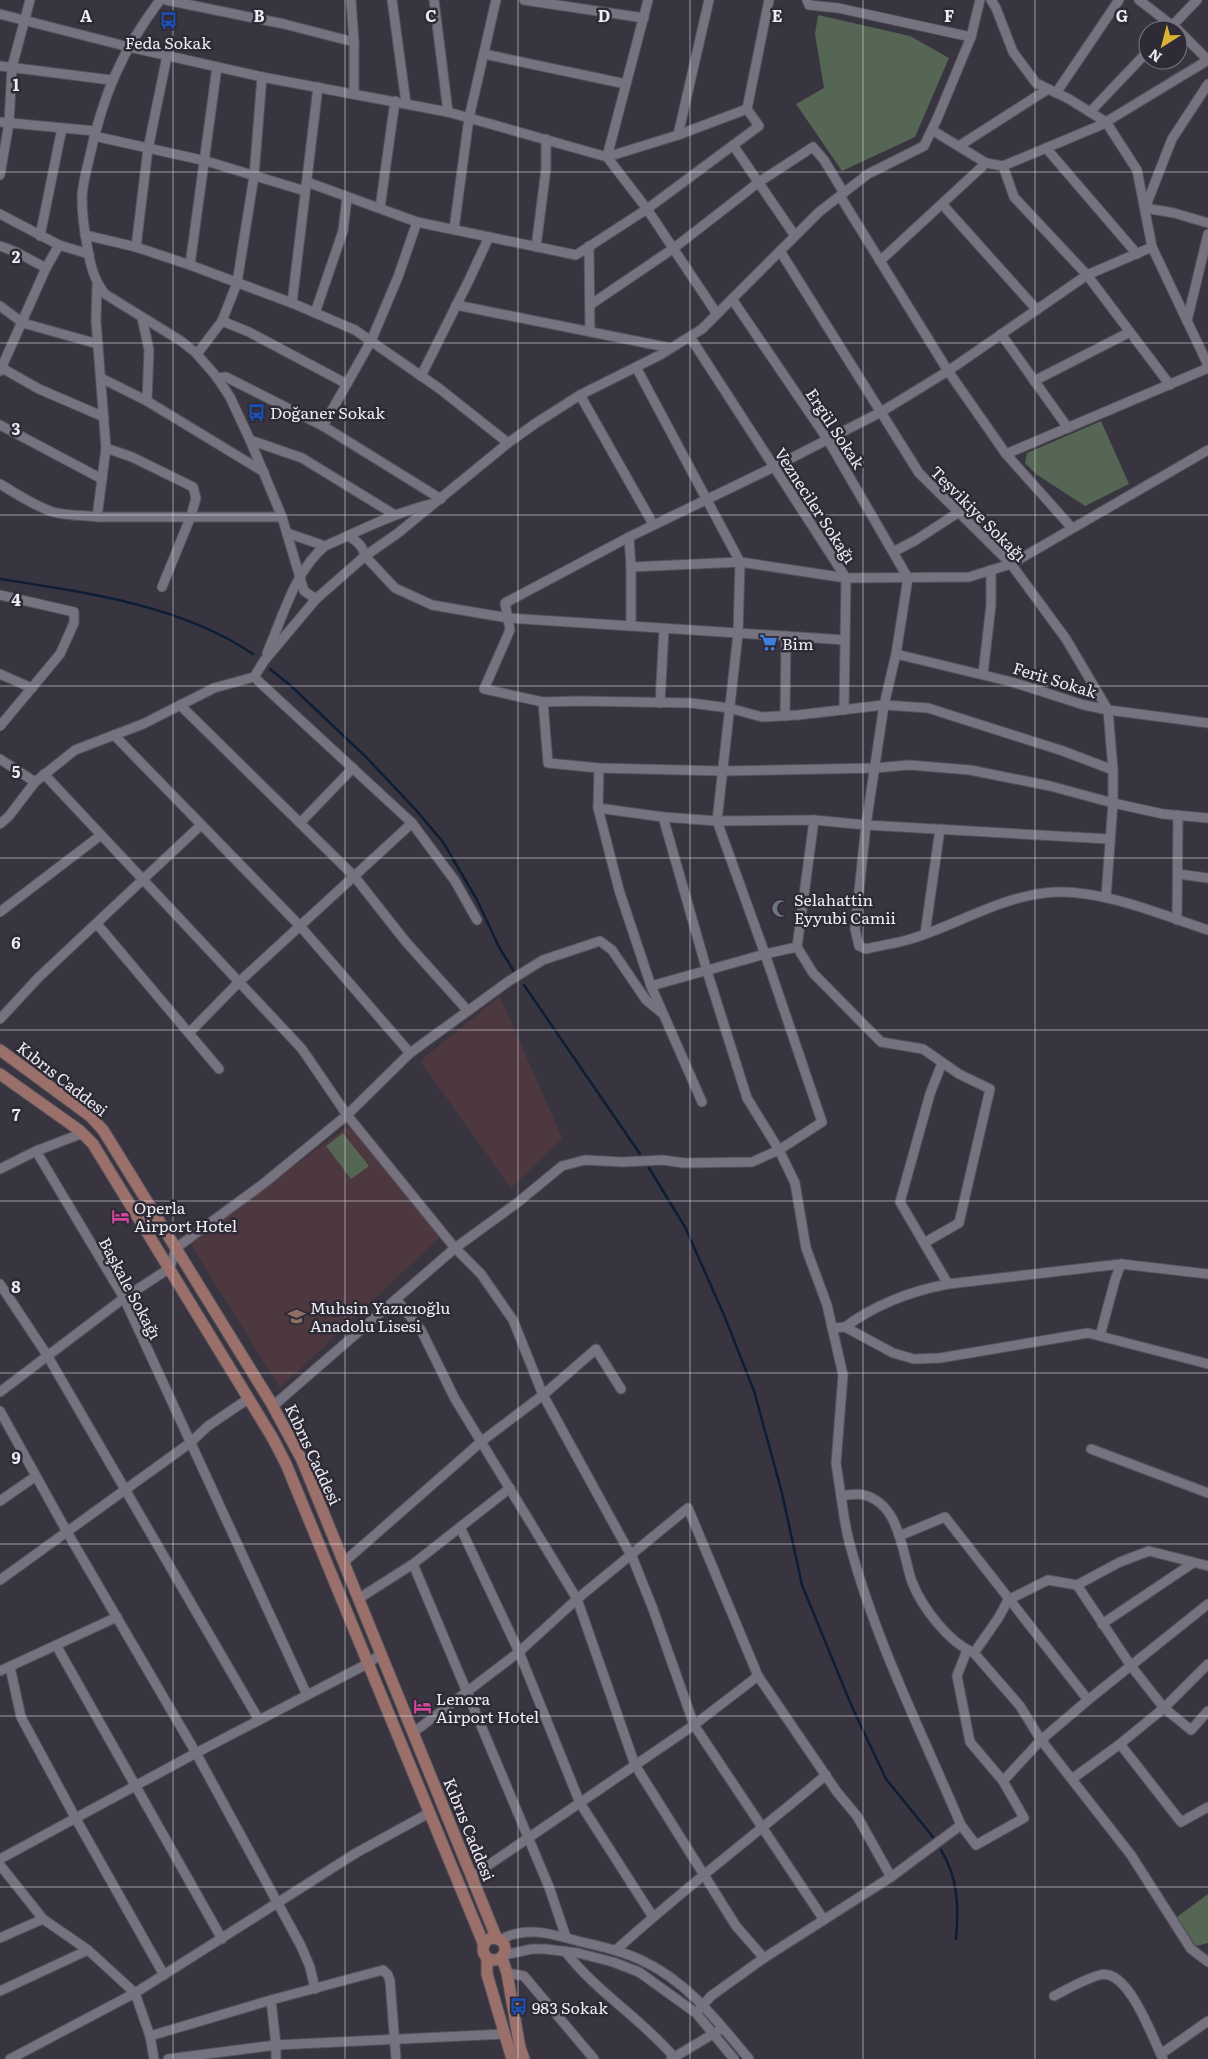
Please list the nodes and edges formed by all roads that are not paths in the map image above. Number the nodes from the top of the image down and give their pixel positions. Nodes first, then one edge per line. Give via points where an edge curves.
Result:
1 (30, 0) edge
2 (160, 0) edge
3 (166, 0) edge
4 (351, 0) edge
5 (392, 0) edge
6 (434, 0) edge
7 (496, 0) edge
8 (524, 0) edge
9 (648, 0) edge
10 (709, 0) edge
11 (769, 0) edge
12 (807, 0) edge
13 (980, 0) edge
14 (991, 0) edge
15 (1139, 0) edge
16 (1197, 0) edge
17 (1116, 1) edge
18 (567, 3) edge
19 (0, 14) edge
20 (644, 18) junction
21 (25, 20) junction
22 (1163, 20) edge
23 (1181, 20) edge
24 (971, 37) junction
25 (354, 42) junction
26 (1188, 42) edge
27 (128, 47) junction
28 (484, 54) junction
29 (167, 56) junction
30 (1208, 60) edge
31 (1138, 62) edge
32 (0, 66) edge
33 (12, 67) junction
34 (217, 67) junction
35 (262, 77) junction
36 (111, 80) junction
37 (626, 84) junction
38 (1208, 84) edge
39 (318, 87) junction
40 (1052, 91) junction
41 (354, 93) junction
42 (1204, 100) edge
43 (395, 101) junction
44 (406, 103) junction
45 (747, 109) junction
46 (448, 112) junction
47 (1090, 112) junction
48 (469, 118) junction
49 (1106, 122) junction
50 (5, 123) edge
51 (62, 128) junction
52 (932, 130) junction
53 (94, 134) junction
54 (678, 135) junction
55 (546, 139) junction
56 (734, 145) junction
57 (959, 146) junction
58 (1046, 148) junction
59 (148, 150) junction
60 (607, 157) junction
61 (206, 160) junction
62 (986, 163) junction
63 (1003, 166) junction
64 (0, 175) edge
65 (254, 176) junction
66 (759, 182) junction
67 (306, 187) junction
68 (842, 194) junction
69 (347, 196) junction
70 (942, 204) junction
71 (380, 208) junction
72 (1145, 208) junction
73 (648, 209) junction
74 (0, 214) edge
75 (417, 222) junction
76 (1208, 223) edge
77 (454, 229) junction
78 (1208, 234) edge
79 (85, 235) junction
80 (40, 236) junction
81 (795, 236) junction
82 (489, 237) junction
83 (58, 245) junction
84 (0, 246) edge
85 (589, 246) junction
86 (136, 247) junction
87 (536, 247) junction
88 (1152, 247) junction
89 (674, 248) junction
90 (780, 251) junction
91 (89, 254) junction
92 (1137, 254) junction
93 (880, 261) junction
94 (190, 265) junction
95 (46, 268) junction
96 (1087, 275) junction
97 (237, 283) junction
98 (97, 285) junction
99 (732, 299) junction
100 (292, 303) junction
101 (456, 305) junction
102 (590, 305) junction
103 (0, 306) edge
104 (1037, 310) junction
105 (315, 313) junction
106 (717, 314) junction
107 (142, 318) junction
108 (222, 321) junction
109 (1187, 321) junction
110 (23, 324) junction
111 (590, 332) junction
112 (1130, 332) junction
113 (1001, 334) junction
114 (690, 337) junction
115 (371, 341) junction
116 (98, 344) junction
117 (671, 348) junction
118 (197, 354) junction
119 (1208, 366) edge
120 (636, 367) junction
121 (1, 370) edge
122 (948, 371) junction
123 (421, 376) junction
124 (100, 378) junction
125 (217, 378) junction
126 (1034, 381) junction
127 (347, 384) junction
128 (1170, 385) junction
129 (580, 395) junction
130 (147, 401) junction
131 (880, 412) junction
132 (104, 418) junction
133 (0, 425) edge
134 (323, 426) junction
135 (1068, 428) junction
136 (250, 440) junction
137 (828, 440) junction
138 (508, 443) junction
139 (106, 448) junction
140 (1208, 450) edge
141 (1006, 454) junction
142 (774, 467) junction
143 (264, 472) junction
144 (102, 479) junction
145 (0, 484) edge
146 (706, 498) junction
147 (437, 501) junction
148 (959, 512) junction
149 (394, 515) junction
150 (191, 516) junction
151 (282, 516) junction
152 (97, 517) junction
153 (653, 524) junction
154 (1072, 528) junction
155 (287, 533) junction
156 (348, 536) junction
157 (629, 537) junction
158 (325, 546) junction
159 (893, 552) junction
160 (365, 556) junction
161 (740, 562) junction
162 (1011, 564) junction
163 (631, 567) junction
164 (990, 570) junction
165 (300, 576) junction
166 (846, 578) junction
167 (908, 578) junction
168 (162, 587) dead end
169 (0, 595) edge
170 (316, 600) junction
171 (508, 618) junction
172 (631, 626) junction
173 (664, 629) junction
174 (738, 634) junction
175 (786, 636) junction
176 (845, 640) junction
177 (896, 654) junction
178 (264, 661) junction
179 (0, 674) edge
180 (983, 674) junction
181 (254, 677) junction
182 (32, 688) junction
183 (544, 702) junction
184 (660, 703) junction
185 (180, 705) junction
186 (884, 705) junction
187 (729, 708) junction
188 (844, 710) junction
189 (1108, 710) junction
190 (785, 716) junction
191 (1208, 723) edge
192 (0, 726) edge
193 (114, 735) junction
194 (0, 759) edge
195 (353, 768) junction
196 (599, 768) junction
197 (875, 768) junction
198 (1113, 770) junction
199 (722, 771) junction
200 (44, 774) junction
201 (35, 782) junction
202 (1113, 804) junction
203 (598, 808) junction
204 (1178, 815) junction
205 (663, 817) junction
206 (1208, 818) edge
207 (814, 820) junction
208 (717, 821) junction
209 (300, 823) junction
210 (412, 823) junction
211 (0, 824) edge
212 (201, 825) junction
213 (866, 825) junction
214 (940, 829) junction
215 (101, 835) junction
216 (1109, 839) junction
217 (1178, 874) junction
218 (354, 876) junction
219 (1208, 878) edge
220 (144, 880) junction
221 (1106, 897) junction
222 (0, 912) edge
223 (477, 920) dead end
224 (1177, 920) junction
225 (97, 924) junction
226 (300, 926) junction
227 (1208, 930) edge
228 (924, 934) junction
229 (796, 947) junction
230 (765, 954) junction
231 (707, 971) junction
232 (239, 982) junction
233 (651, 986) junction
234 (468, 1011) junction
235 (662, 1013) junction
236 (0, 1019) edge
237 (189, 1033) junction
238 (0, 1050) edge
239 (410, 1052) junction
240 (942, 1063) junction
241 (219, 1069) dead end
242 (2, 1077) edge
243 (702, 1102) dead end
244 (347, 1115) junction
245 (83, 1133) junction
246 (779, 1150) junction
247 (36, 1151) junction
248 (0, 1169) edge
249 (924, 1242) junction
250 (176, 1248) junction
251 (454, 1248) junction
252 (1121, 1264) junction
253 (170, 1268) junction
254 (1208, 1274) edge
255 (0, 1284) edge
256 (948, 1284) junction
257 (124, 1298) junction
258 (396, 1299) junction
259 (845, 1327) junction
260 (832, 1328) junction
261 (1100, 1336) junction
262 (47, 1355) junction
263 (1208, 1364) edge
264 (620, 1389) dead end
265 (0, 1392) edge
266 (543, 1395) junction
267 (248, 1400) junction
268 (273, 1406) junction
269 (0, 1411) edge
270 (482, 1442) junction
271 (190, 1443) junction
272 (1091, 1449) dead end
273 (36, 1476) junction
274 (510, 1488) junction
275 (126, 1489) junction
276 (1208, 1492) edge
277 (841, 1496) junction
278 (0, 1501) edge
279 (460, 1527) junction
280 (68, 1532) junction
281 (899, 1536) junction
282 (630, 1554) junction
283 (344, 1562) junction
284 (1193, 1563) junction
285 (413, 1564) junction
286 (1208, 1566) edge
287 (0, 1580) edge
288 (1077, 1585) junction
289 (358, 1599) junction
290 (576, 1599) junction
291 (1008, 1600) junction
292 (1208, 1604) edge
293 (117, 1617) junction
294 (1102, 1624) junction
295 (56, 1645) junction
296 (970, 1651) junction
297 (519, 1652) junction
298 (381, 1654) junction
299 (367, 1664) junction
300 (1208, 1664) edge
301 (1130, 1666) junction
302 (10, 1667) junction
303 (0, 1671) edge
304 (758, 1676) junction
305 (468, 1690) junction
306 (307, 1695) junction
307 (1088, 1700) junction
308 (1164, 1708) junction
309 (1208, 1710) edge
310 (259, 1720) junction
311 (694, 1725) junction
312 (414, 1732) junction
313 (1042, 1740) junction
314 (1120, 1744) junction
315 (196, 1753) junction
316 (636, 1765) junction
317 (826, 1775) junction
318 (1072, 1780) junction
319 (1002, 1781) junction
320 (136, 1786) junction
321 (580, 1804) junction
322 (1208, 1807) edge
323 (429, 1813) junction
324 (76, 1819) junction
325 (961, 1825) junction
326 (763, 1829) junction
327 (529, 1838) junction
328 (0, 1859) edge
329 (0, 1865) edge
330 (471, 1876) junction
331 (704, 1876) junction
332 (891, 1877) junction
333 (277, 1903) junction
334 (653, 1917) junction
335 (43, 1919) junction
336 (824, 1920) junction
337 (566, 1937) junction
338 (0, 1938) edge
339 (222, 1939) junction
340 (498, 1939) junction
341 (484, 1945) junction
342 (88, 1950) junction
343 (616, 1950) junction
344 (565, 1951) junction
345 (503, 1956) junction
346 (488, 1958) junction
347 (764, 1958) junction
348 (1207, 1960) edge
349 (506, 1973) junction
350 (164, 1974) junction
351 (314, 1989) junction
352 (0, 1991) edge
353 (134, 1993) junction
354 (1054, 1996) dead end
355 (271, 2000) junction
356 (703, 2005) junction
357 (696, 2013) junction
358 (1208, 2021) edge
359 (724, 2029) junction
360 (714, 2033) junction
361 (504, 2034) junction
362 (150, 2036) junction
363 (395, 2040) junction
364 (276, 2045) junction
365 (1162, 2057) edge
366 (672, 2058) edge
367 (10, 2059) edge
368 (154, 2059) edge
369 (168, 2059) edge
370 (276, 2059) edge
371 (396, 2059) edge
372 (512, 2059) edge
373 (524, 2059) edge
374 (594, 2059) edge
375 (734, 2059) edge
376 (749, 2059) edge

1 - 21 street
2 - 27 street
3 - 25 street
4 - 25 street
5 - 44 street
6 - 46 street
7 - 28 street
8 - 18 street
9 - 20 street
10 - 54 street
11 - 45 street
12 - 24 street via 809,5 838,8
13 - 24 street
14 - 40 street via 1013,52 1036,83
15 - 22 street
16 - 23 street
17 - 40 street
18 - 20 street
19 - 21 street
20 - 37 street
21 - 27 street
21 - 33 street
24 - 52 street
25 - 41 street
26 - 30 street
27 - 29 street
27 - 36 street
28 - 37 street
28 - 48 street
29 - 34 street
29 - 59 street
30 - 49 street
31 - 47 street
32 - 33 street
33 - 36 street
33 - 50 street
34 - 35 street
34 - 61 street
35 - 39 street
35 - 65 street
36 - 53 street
37 - 60 street
38 - 42 street
39 - 41 street
39 - 67 street
40 - 47 street
40 - 57 street
41 - 43 street
42 - 72 street via 1172,139
43 - 44 street
43 - 71 street
44 - 46 street
45 - 54 street
45 - 56 street via 759,126
46 - 48 street
47 - 49 street
48 - 55 street
48 - 77 street
49 - 58 street
49 - 72 street via 1138,170
50 - 51 street
50 - 64 street
51 - 53 street
51 - 80 street
52 - 57 street
52 - 68 street via 924,146 868,174
53 - 59 street
53 - 79 street via 83,188
54 - 60 street
55 - 60 street
55 - 87 street via 546,169
56 - 66 street
56 - 73 street
57 - 62 street
58 - 63 street
58 - 92 street
59 - 61 street
59 - 86 street
60 - 73 street
61 - 65 street
61 - 94 street
62 - 63 street
62 - 70 street
63 - 96 street via 1014,197
65 - 67 street
65 - 97 street
66 - 68 street via 813,147 824,160
66 - 81 street
66 - 89 street
67 - 69 street
67 - 100 street
68 - 81 street
68 - 93 street
69 - 71 street
69 - 105 street via 342,231
70 - 93 street
70 - 104 street
71 - 75 street
72 - 76 street
72 - 88 street
73 - 85 street
73 - 89 street
74 - 80 street
75 - 77 street
75 - 115 street
77 - 82 street
78 - 109 street
79 - 86 street
79 - 91 street
80 - 83 street
81 - 90 street
82 - 87 street
82 - 101 street
83 - 91 street
83 - 95 street
84 - 95 street
85 - 87 street via 576,255
85 - 102 street
86 - 94 street
88 - 92 street
88 - 109 street
89 - 102 street
89 - 106 street
90 - 99 street
90 - 131 street, Teşvikiye Sokağı
91 - 98 street
92 - 96 street
93 - 122 street
94 - 97 street
95 - 110 street
96 - 104 street
96 - 112 street
97 - 100 street
97 - 108 street
98 - 107 street via 105,294
98 - 116 street
99 - 106 street
99 - 137 street, Ergül Sokak
100 - 105 street
101 - 111 street
101 - 123 street
102 - 111 street
103 - 110 street
104 - 113 street
105 - 115 street via 355,330
106 - 114 street
107 - 118 street
107 - 130 street via 148,350
108 - 118 street
108 - 127 street
109 - 119 street
110 - 116 street
110 - 121 street
111 - 117 street
112 - 126 street
112 - 128 street
113 - 122 street
113 - 126 street
114 - 117 street
114 - 142 street, Vezneciler Sokağı
115 - 123 street
115 - 127 street
116 - 124 street
117 - 120 street
118 - 125 street
119 - 128 street
120 - 129 street
120 - 146 street
121 - 132 street
122 - 131 street
122 - 141 street
123 - 138 street
124 - 130 street
124 - 132 street
125 - 134 street via 226,377
125 - 136 street via 230,397
126 - 135 street
127 - 134 street
128 - 135 street
129 - 138 street
129 - 153 street
130 - 143 street
131 - 137 street
131 - 148 street, Teşvikiye Sokağı via 919,473
132 - 139 street
133 - 144 street
134 - 147 street
135 - 141 street
136 - 143 street
136 - 149 street via 302,458
137 - 142 street
137 - 159 street, Ergül Sokak
138 - 147 street
139 - 144 street
139 - 150 street via 193,486 196,498
140 - 154 street
141 - 154 street
142 - 146 street
142 - 166 street, Vezneciler Sokağı
143 - 151 street
144 - 152 street
145 - 152 street via 54,512
146 - 153 street
146 - 161 street
147 - 149 street
147 - 160 street
148 - 159 street
148 - 162 street, Teşvikiye Sokağı
149 - 156 street
150 - 151 street
150 - 152 street
150 - 168 street
151 - 155 street
153 - 157 street
154 - 162 street
155 - 158 street
155 - 165 street
156 - 158 street
156 - 160 street via 360,544
157 - 163 street
157 - 171 street via 505,603
158 - 165 street via 308,562
159 - 167 street, Ergül Sokak
160 - 170 street
160 - 171 street via 395,588 432,606
161 - 163 street
161 - 166 street
161 - 174 street
162 - 164 street
162 - 189 street, Teşvikiye Sokağı via 1066,639
163 - 172 street
164 - 167 street via 969,577
164 - 180 street
165 - 170 street via 304,591
165 - 178 street
166 - 167 street
166 - 176 street, Vezneciler Sokağı
167 - 177 street
169 - 182 street via 74,612 74,623 60,654
170 - 178 street
171 - 172 street
171 - 183 street via 510,630 484,689
172 - 173 street
173 - 174 street
173 - 184 street
174 - 175 street
174 - 187 street
175 - 176 street
175 - 190 street
176 - 188 street, Vezneciler Sokağı
177 - 180 street, Ferit Sokak
177 - 186 street
178 - 181 street
179 - 182 street
180 - 189 street, Ferit Sokak
181 - 185 street via 214,688
181 - 195 street
182 - 192 street
183 - 184 street
183 - 196 street via 548,763
184 - 187 street via 691,702
185 - 193 street
185 - 209 street
186 - 188 street
186 - 197 street
186 - 198 street via 928,708
187 - 190 street via 762,717
187 - 199 street
188 - 190 street
189 - 191 street, Ferit Sokak
189 - 198 street, Teşvikiye Sokağı
193 - 200 street via 75,750
193 - 212 street
194 - 201 street
195 - 209 street
195 - 210 street
196 - 199 street
196 - 203 street
197 - 199 street
197 - 202 street via 910,765 970,770 1050,786
197 - 213 street
198 - 202 street, Teşvikiye Sokağı
199 - 208 street
200 - 201 street
200 - 215 street
201 - 211 street
202 - 204 street
202 - 216 street, Teşvikiye Sokağı
203 - 205 street
203 - 233 street via 619,890
204 - 206 street
204 - 217 street
205 - 208 street
205 - 231 street
207 - 208 street
207 - 213 street
207 - 229 street
208 - 230 street
209 - 218 street
210 - 218 street
210 - 223 street via 455,882
212 - 220 street
212 - 226 street
213 - 214 street
213 - 228 street via 855,929 859,946 866,949
214 - 216 street
214 - 228 street
215 - 220 street
215 - 222 street
216 - 221 street, Teşvikiye Sokağı
217 - 219 street
217 - 224 street
218 - 226 street
218 - 234 street via 406,942
220 - 225 street
220 - 232 street
221 - 224 street
221 - 228 street via 1057,892 1026,895
224 - 227 street
225 - 236 street via 39,977
225 - 237 street
226 - 232 street
226 - 239 street
229 - 230 street
229 - 240 street via 813,973 881,1042 923,1049
230 - 231 street
230 - 246 street via 822,1122
231 - 233 street
231 - 246 street via 747,1098
232 - 237 street
232 - 244 street via 302,1049
233 - 235 street
234 - 235 street via 543,960 600,940 612,950 646,1000
234 - 239 street
235 - 243 street
237 - 241 street
238 - 250 main road, Kıbrıs Caddesi via 98,1123
239 - 244 street
240 - 249 street via 930,1094 900,1202
240 - 249 street via 990,1089 959,1223
242 - 245 main road
244 - 250 street via 263,1184
244 - 251 street
245 - 247 street
245 - 253 main road
246 - 251 street via 752,1162 585,1160 562,1166
246 - 260 street via 794,1183 806,1248
247 - 248 street
247 - 257 street, Başkale Sokağı
249 - 256 street
250 - 253 street
250 - 268 main road, Kıbrıs Caddesi
251 - 258 street
251 - 266 street via 481,1274 513,1320
252 - 254 street
252 - 256 street
252 - 261 street
253 - 257 street
253 - 267 main road
255 - 262 street
256 - 259 street via 866,1311
257 - 262 street
257 - 271 street, Başkale Sokağı
258 - 268 street
258 - 270 street via 421,1330 455,1399
259 - 260 street
259 - 261 street via 893,1353 914,1359 940,1358 1088,1333
260 - 277 street via 844,1375 836,1463
261 - 263 street
262 - 265 street
262 - 275 street
264 - 266 street via 596,1349
266 - 270 street
266 - 282 street
267 - 271 street via 208,1426
267 - 299 main road via 286,1464
268 - 283 main road, Kıbrıs Caddesi via 302,1460
269 - 273 street
270 - 274 street
270 - 283 street
271 - 275 street
271 - 306 street, Başkale Sokağı
272 - 276 street
273 - 278 street
273 - 280 street
274 - 279 street
274 - 290 street
275 - 280 street
275 - 310 street
277 - 281 street via 863,1495 878,1503 892,1517
277 - 325 street via 849,1540 872,1611
279 - 285 street
279 - 297 street
280 - 287 street
280 - 293 street
281 - 291 street via 945,1517
281 - 296 street via 913,1583 926,1609 941,1628
282 - 290 street
282 - 304 street via 688,1508
282 - 311 street
283 - 289 main road, Kıbrıs Caddesi
284 - 286 street
284 - 288 street via 1149,1551
284 - 294 street
285 - 289 street
285 - 305 street
288 - 291 street via 1048,1580
288 - 294 street
289 - 298 main road, Kıbrıs Caddesi
290 - 297 street
290 - 316 street
291 - 296 street via 999,1617
291 - 307 street
292 - 301 street
293 - 295 street
293 - 315 street
294 - 301 street
295 - 302 street
295 - 320 street
296 - 313 street via 1020,1706
296 - 319 street via 957,1676 970,1742
297 - 305 street
297 - 321 street
298 - 299 street
298 - 312 main road, Kıbrıs Caddesi
299 - 306 street
299 - 323 main road
300 - 308 street
301 - 307 street
301 - 308 street
302 - 303 street
302 - 324 street via 21,1717
304 - 311 street
304 - 317 street
305 - 312 street
305 - 327 street
306 - 310 street
307 - 313 street
308 - 309 street via 1191,1730
308 - 314 street
310 - 315 street
311 - 316 street
311 - 326 street
312 - 330 main road, Kıbrıs Caddesi
313 - 318 street
313 - 319 street
314 - 318 street
314 - 322 street via 1181,1822
315 - 320 street
315 - 333 street
316 - 321 street
316 - 331 street
317 - 326 street
317 - 332 street via 857,1816
318 - 348 street via 1131,1855 1191,1949
319 - 325 street via 1024,1818 976,1845
320 - 324 street
320 - 339 street
321 - 327 street
321 - 334 street
323 - 333 street
323 - 341 main road
324 - 328 street
324 - 350 street
325 - 332 street
326 - 331 street
326 - 336 street
327 - 330 street
327 - 337 street
329 - 335 street
330 - 340 main road, Kıbrıs Caddesi
331 - 334 street
331 - 347 street via 736,1926
332 - 336 street
333 - 339 street
333 - 351 street via 301,1946 310,1967
334 - 343 street
335 - 338 street
335 - 342 street
336 - 347 street
337 - 340 street via 522,1931
337 - 343 street
339 - 350 street
340 - 341 main road via 488,1940
340 - 345 main road via 505,1948
341 - 346 main road via 484,1954
342 - 352 street
342 - 353 street
343 - 356 street via 645,1961
344 - 345 street via 532,1949
344 - 357 street via 613,1962 639,1972
344 - 366 street via 581,1971 639,2022
345 - 346 main road via 493,1960
345 - 349 main road
346 - 361 main road via 487,1974
347 - 356 street
349 - 373 main road
349 - 374 street via 524,1976
350 - 353 street
351 - 355 street
351 - 363 street via 383,1970 390,1982
353 - 362 street
353 - 367 street
354 - 365 street via 1100,1974 1116,1978 1129,1990
355 - 362 street
355 - 364 street
356 - 357 street
356 - 359 street
357 - 360 street
358 - 365 street
359 - 360 street
359 - 376 street
360 - 366 street
360 - 375 street
361 - 363 street
361 - 372 main road
362 - 368 street
363 - 364 street
363 - 371 street
364 - 369 street
364 - 370 street

